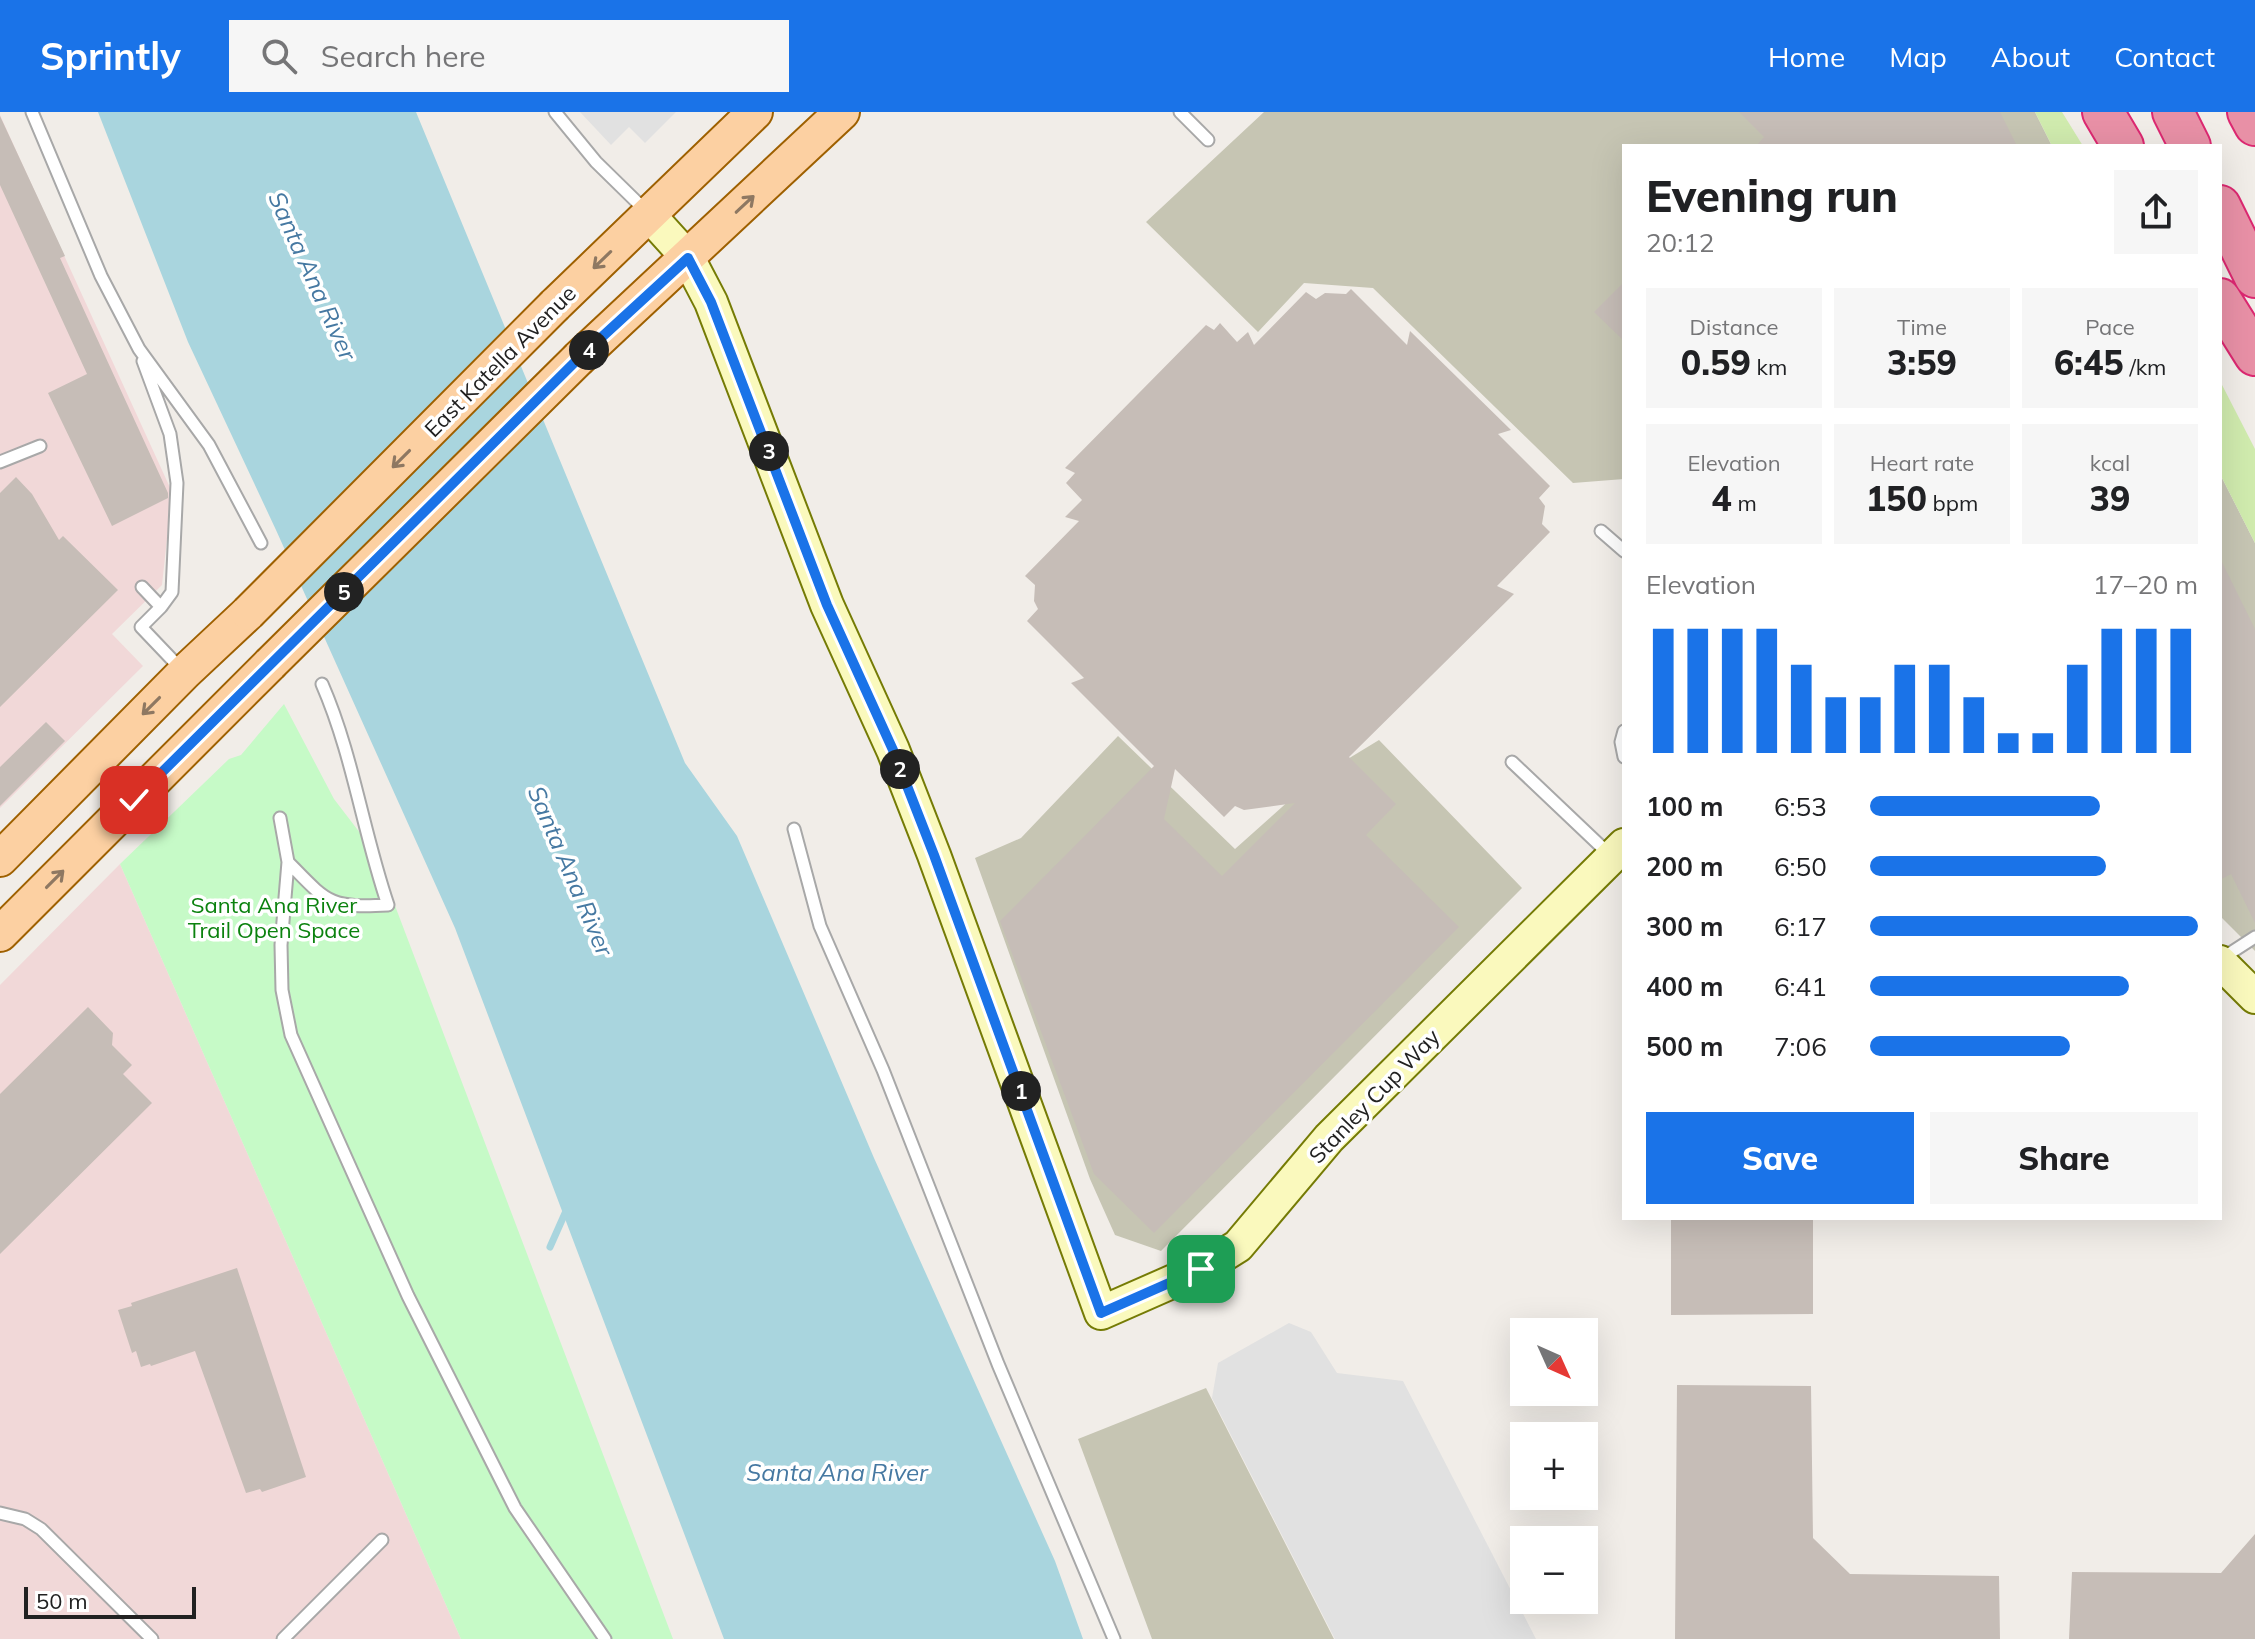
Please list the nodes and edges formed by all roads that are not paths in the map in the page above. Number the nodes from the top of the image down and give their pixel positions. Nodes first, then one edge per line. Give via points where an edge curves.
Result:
1 (32, 112) edge
2 (555, 112) edge
3 (755, 112) edge
4 (842, 112) edge
5 (1180, 112) edge
6 (2103, 112) edge
7 (2173, 112) edge
8 (2248, 112) edge
9 (2255, 125) edge
10 (1208, 140) dead end
11 (2122, 144) edge
12 (2189, 144) edge
13 (2222, 210) edge
14 (649, 215) junction
15 (688, 258) junction
16 (2255, 277) edge
17 (2222, 302) edge
18 (139, 349) junction
19 (2255, 355) edge
20 (40, 446) dead end
21 (0, 462) edge
22 (1601, 531) dead end
23 (261, 543) dead end
24 (1622, 549) edge
25 (142, 587) dead end
26 (161, 607) junction
27 (185, 672) junction
28 (322, 684) dead end
29 (1512, 762) dead end
30 (280, 818) dead end
31 (794, 829) dead end
32 (1618, 851) edge
33 (0, 859) edge
34 (288, 862) junction
35 (0, 934) edge
36 (2255, 937) edge
37 (2222, 960) edge
38 (2222, 963) edge
39 (2255, 997) edge
40 (0, 1513) edge
41 (382, 1540) dead end
42 (152, 1639) edge
43 (283, 1639) edge
44 (605, 1639) edge
45 (1114, 1639) edge

1 - 18 lane via 101,276
2 - 14 lane
3 - 14 main road, East Katella Avenue
15 -> 4 main road
5 - 10 lane
6 - 11 highway
7 - 12 highway
8 - 9 highway
13 - 16 highway
14 - 15 main road
14 -> 27 main road, East Katella Avenue, bridge
15 - 32 main road, Stanley Cup Way via 711,302 827,605 893,750 1101,1313 1201,1269 1238,1246 1329,1138
35 -> 15 main road, bridge via 579,358
17 - 19 highway
18 - 23 lane via 209,445
18 - 26 lane via 170,434 177,483 172,592
20 - 21 lane
22 - 24 lane
25 - 26 lane
26 - 27 lane via 141,627
27 -> 33 main road, East Katella Avenue
28 - 34 lane via 337,718 388,905 339,904 321,896
29 - 32 lane
30 - 34 lane
31 - 45 lane via 820,926
34 - 44 lane via 281,945 291,1035 408,1296 515,1508
36 - 37 lane
38 - 39 main road
40 - 42 lane via 41,1529
41 - 43 lane

